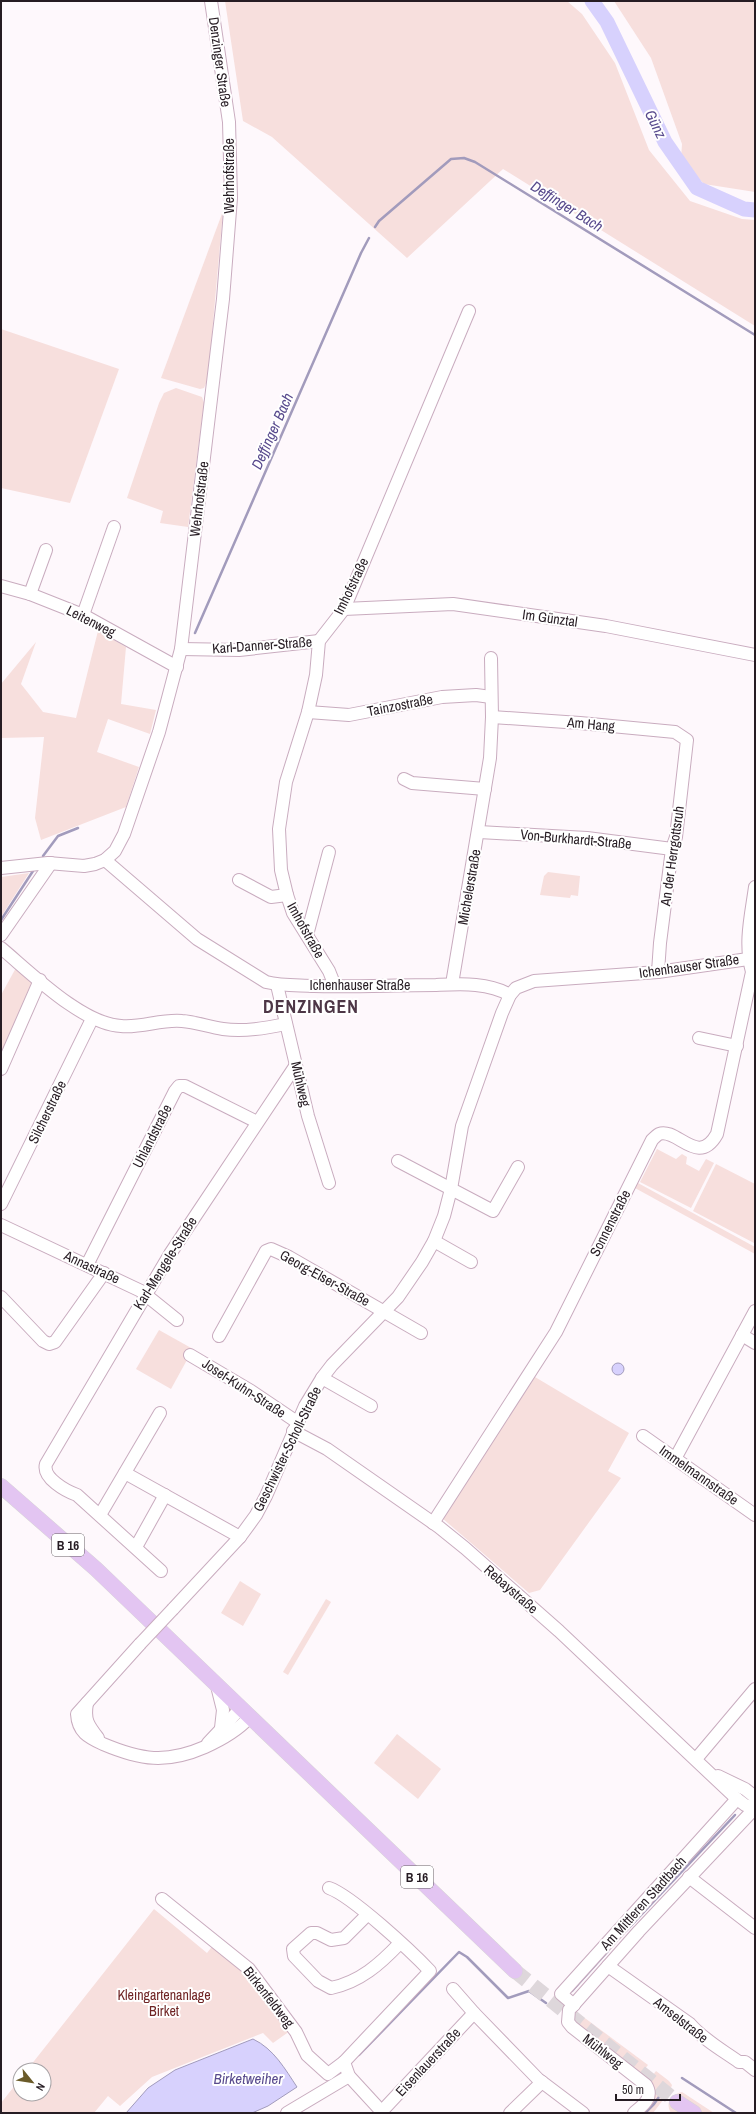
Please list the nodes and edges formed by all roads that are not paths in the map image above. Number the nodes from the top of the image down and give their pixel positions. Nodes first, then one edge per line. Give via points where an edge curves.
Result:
1 (211, 1) edge
2 (229, 122) joint
3 (469, 311) dead end
4 (114, 527) dead end
5 (46, 550) dead end
6 (1, 586) edge
7 (30, 594) junction
8 (344, 609) junction
9 (83, 615) junction
10 (319, 641) junction
11 (181, 649) junction
12 (755, 655) edge
13 (491, 658) dead end
14 (177, 666) junction
15 (491, 697) junction
16 (308, 712) junction
17 (492, 717) junction
18 (687, 740) joint
19 (404, 779) dead end
20 (485, 789) junction
21 (479, 832) junction
22 (672, 849) junction
23 (329, 852) dead end
24 (105, 860) junction
25 (49, 863) junction
26 (1, 868) edge
27 (239, 880) dead end
28 (755, 887) edge
29 (287, 895) junction
30 (1, 935) edge
31 (307, 935) junction
32 (1, 948) edge
33 (751, 958) edge
34 (658, 972) junction
35 (40, 980) junction
36 (277, 984) junction
37 (452, 984) junction
38 (335, 986) junction
39 (510, 995) junction
40 (92, 1019) junction
41 (286, 1024) junction
42 (699, 1038) dead end
43 (737, 1046) junction
44 (296, 1065) junction
45 (1, 1069) edge
46 (257, 1122) junction
47 (398, 1161) dead end
48 (518, 1167) dead end
49 (329, 1183) dead end
50 (451, 1189) junction
51 (1, 1204) edge
52 (3, 1230) edge
53 (434, 1241) junction
54 (471, 1262) dead end
55 (87, 1265) junction
56 (104, 1273) junction
57 (145, 1294) junction
58 (1, 1297) edge
59 (755, 1311) edge
60 (385, 1312) junction
61 (177, 1320) dead end
62 (421, 1333) dead end
63 (742, 1335) junction
64 (219, 1336) dead end
65 (755, 1343) edge
66 (190, 1355) dead end
67 (322, 1378) junction
68 (371, 1406) dead end
69 (160, 1413) dead end
70 (295, 1426) junction
71 (643, 1436) dead end
72 (676, 1458) junction
73 (125, 1473) junction
74 (1, 1486) edge
75 (165, 1496) junction
76 (100, 1515) junction
77 (755, 1515) edge
78 (433, 1523) junction
79 (240, 1537) junction
80 (136, 1547) junction
81 (161, 1571) dead end
82 (217, 1686) junction
83 (755, 1688) edge
84 (87, 1703) junction
85 (246, 1713) junction
86 (221, 1728) junction
87 (103, 1744) junction
88 (204, 1747) junction
89 (696, 1759) junction
90 (709, 1772) junction
91 (755, 1797) edge
92 (737, 1799) junction
93 (755, 1807) edge
94 (689, 1877) junction
95 (330, 1888) dead end
96 (162, 1899) dead end
97 (367, 1915) junction
98 (755, 1928) edge
99 (400, 1943) junction
100 (608, 1966) junction
101 (515, 1971) tunnel mouth
102 (454, 1989) dead end
103 (574, 2005) junction
104 (474, 2013) junction
105 (568, 2022) joint
106 (344, 2062) junction
107 (755, 2070) edge
108 (328, 2074) junction
109 (349, 2076) junction
110 (542, 2082) junction
111 (332, 2085) junction
112 (677, 2102) tunnel mouth
113 (383, 2112) edge
114 (287, 2113) edge
115 (510, 2113) edge
116 (583, 2113) edge
117 (634, 2113) edge
118 (694, 2113) edge

1 - 2 street, Denzinger Straße
2 - 11 street, Wehrhofstraße via 231,198 223,299
3 - 8 street, Imhofstraße
4 - 9 street
5 - 7 street
6 - 7 street, Leitenweg
7 - 9 street, Leitenweg
8 - 10 street, Imhofstraße
8 - 12 street, Im Günztal via 452,604 606,626
9 - 14 street, Leitenweg
10 - 11 street, Karl-Danner-Straße via 239,650
10 - 16 street, Imhofstraße via 316,675
11 - 14 street, Wehrhofstraße
13 - 15 street, Michelerstraße
14 - 24 street, Wehrhofstraße via 159,732 124,834 115,851
15 - 16 street, Tainzostraße via 442,697 349,715
15 - 17 street, Michelerstraße
16 - 29 street, Imhofstraße via 286,782 279,829 281,870
17 - 18 street, Am Hang via 675,732
17 - 20 street, Michelerstraße
18 - 22 street, An der Herrgottsruh via 677,830
19 - 20 street via 412,783
20 - 21 street, Michelerstraße
21 - 22 street, Von-Burkhardt-Straße via 587,838
21 - 37 street, Michelerstraße
22 - 34 street, An der Herrgottsruh
23 - 31 street
24 - 25 street via 84,866
24 - 36 street, Ichenhauser Straße via 197,940 256,977
25 - 26 street
25 - 30 street
27 - 29 street, Imhofstraße via 271,896
28 - 33 street, Sonnenstraße via 747,942
29 - 31 street, Imhofstraße via 293,913
31 - 38 street, Imhofstraße
32 - 35 street
33 - 34 street, Ichenhauser Straße
33 - 43 street, Sonnenstraße via 752,972
34 - 39 street, Ichenhauser Straße via 534,981 522,984
35 - 40 street
35 - 45 street
36 - 38 street, Ichenhauser Straße
36 - 41 street, Mühlweg
37 - 38 street, Ichenhauser Straße
37 - 39 street, Ichenhauser Straße via 483,986
39 - 50 street, Geschwister-Scholl-Straße via 490,1043 462,1126
40 - 41 street via 122,1026 172,1020 188,1021 238,1030
40 - 51 street, Silcherstraße
41 - 44 street, Mühlweg
42 - 43 street
43 - 78 street, Sonnenstraße via 717,1134 712,1143 701,1148 693,1147 665,1134 659,1134 652,1140 556,1332
44 - 46 street, Karl-Mengele-Straße
44 - 49 street, Mühlweg via 308,1116
46 - 55 street, Uhlandstraße via 185,1086 179,1086
46 - 57 street, Karl-Mengele-Straße
47 - 50 street
48 - 50 street via 493,1211
50 - 53 street, Geschwister-Scholl-Straße
52 - 55 street, Annastraße
53 - 54 street
53 - 60 street, Geschwister-Scholl-Straße via 410,1282
55 - 56 street, Annastraße
56 - 57 street, Annastraße
56 - 58 street via 55,1342 49,1344 43,1342
57 - 61 street, Annastraße
57 - 76 street, Karl-Mengele-Straße via 45,1468 47,1474
59 - 63 street
60 - 62 street
60 - 64 street, Georg-Elser-Straße via 271,1248 266,1251
60 - 67 street, Geschwister-Scholl-Straße
63 - 65 street
63 - 72 street
66 - 70 street, Josef-Kuhn-Straße via 251,1390
67 - 68 street, Geschwister-Scholl-Straße
67 - 70 street, Geschwister-Scholl-Straße
69 - 73 street
70 - 78 street, Rebaystraße
70 - 79 street, Geschwister-Scholl-Straße via 266,1496
71 - 72 street, Immelmannstraße
72 - 77 street, Immelmannstraße
73 - 75 street
73 - 76 street
74 - 82 main road, B 16 via 96,1569
75 - 79 street
75 - 80 street
76 - 80 street
78 - 89 street, Rebaystraße via 559,1631
79 - 84 street, Geschwister-Scholl-Straße, bridge
80 - 81 street
82 - 85 main road, B 16
82 - 86 street via 223,1710
83 - 89 street
84 - 87 street via 85,1715 89,1727
84 - 87 street via 77,1714 78,1722 83,1733
85 - 86 street
85 - 88 street via 240,1728
85 - 101 main road, B 16
86 - 88 street
87 - 88 street via 127,1754 157,1759 177,1757
89 - 90 street, Rebaystraße
90 - 91 street, Rebaystraße via 745,1789
90 - 92 street, Rebaystraße
92 - 93 street, Rebaystraße via 746,1806
92 - 103 street, Am Mittleren Stadtbach via 561,1994
93 - 94 street, Am Mittleren Stadtbach
94 - 98 street
94 - 100 street, Am Mittleren Stadtbach
95 - 97 street
96 - 108 street, Birkenfeldweg via 249,1969 296,2032 307,2055
97 - 99 street
97 - 99 street via 344,1938 331,1940 317,1933 308,1934 293,1949 294,1956 318,1981 332,1988 347,1985 377,1966
99 - 106 street via 430,1971
100 - 103 street, Am Mittleren Stadtbach
100 - 107 street, Amselstraße via 690,2024 712,2044
102 - 104 street
103 - 105 street, Am Mittleren Stadtbach via 569,2010
104 - 110 street
104 - 113 street, Eisenlauerstraße
105 - 117 street, Mühlweg via 643,2082 648,2089 648,2098
106 - 108 street
106 - 109 street
108 - 111 street, Birkenfeldweg
109 - 111 street
109 - 113 street
110 - 115 street
110 - 116 street
111 - 114 street
112 - 118 main road

